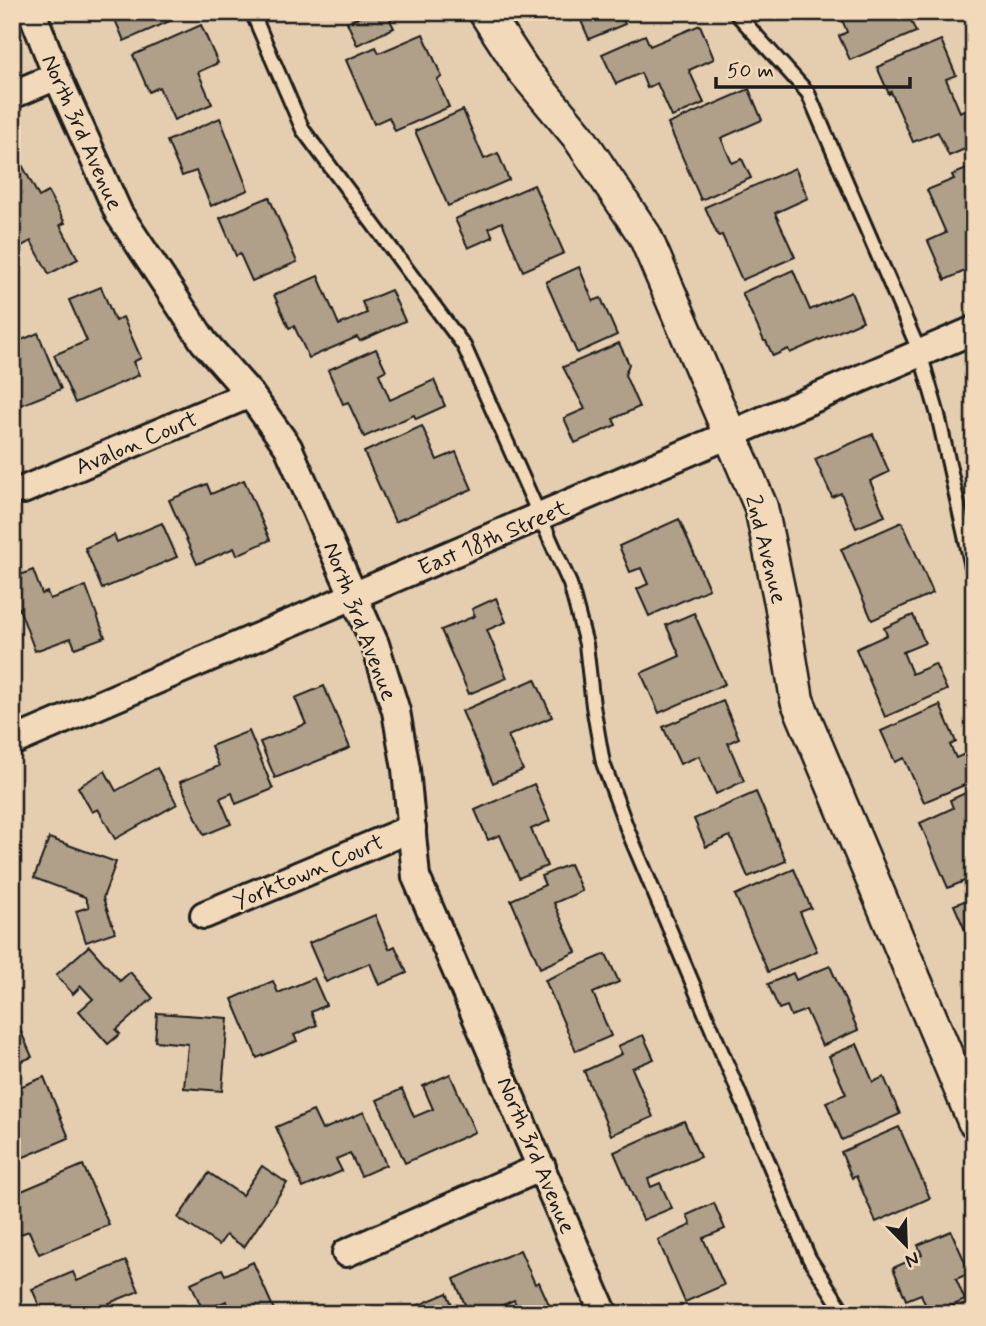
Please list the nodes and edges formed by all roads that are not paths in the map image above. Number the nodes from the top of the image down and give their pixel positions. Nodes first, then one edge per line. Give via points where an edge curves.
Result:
1 (32, 12) edge
2 (252, 12) edge
3 (485, 12) edge
4 (735, 12) edge
5 (57, 76) junction
6 (12, 95) edge
7 (974, 330) edge
8 (920, 353) junction
9 (250, 394) junction
10 (730, 436) junction
11 (23, 489) dead end
12 (541, 517) junction
13 (974, 576) edge
14 (354, 597) junction
15 (12, 742) edge
16 (412, 828) junction
17 (204, 915) dead end
18 (974, 1122) edge
19 (542, 1167) junction
20 (346, 1253) dead end
21 (604, 1314) edge
22 (845, 1314) edge

1 - 5 street, North 3rd Avenue
2 - 12 lane via 303,130 464,346
3 - 10 street, 2nd Avenue via 523,70 578,136 645,236
4 - 8 lane via 808,93
5 - 6 street
5 - 9 street, North 3rd Avenue via 119,214 204,342
7 - 8 street, East 18th Street
8 - 10 street, East 18th Street
8 - 13 lane via 939,415
9 - 11 street, Avalon Court
9 - 14 street, North 3rd Avenue via 288,447
10 - 12 street, East 18th Street
10 - 18 street, 2nd Avenue via 761,508 797,700
12 - 14 street, East 18th Street
12 - 22 lane via 569,583 586,644 603,763 628,831 809,1258
14 - 15 street, East 18th Street
14 - 16 street, North 3rd Avenue via 396,711
16 - 17 street, Yorktown Court
16 - 19 street, North 3rd Avenue via 416,877
19 - 20 street
19 - 21 street, North 3rd Avenue

